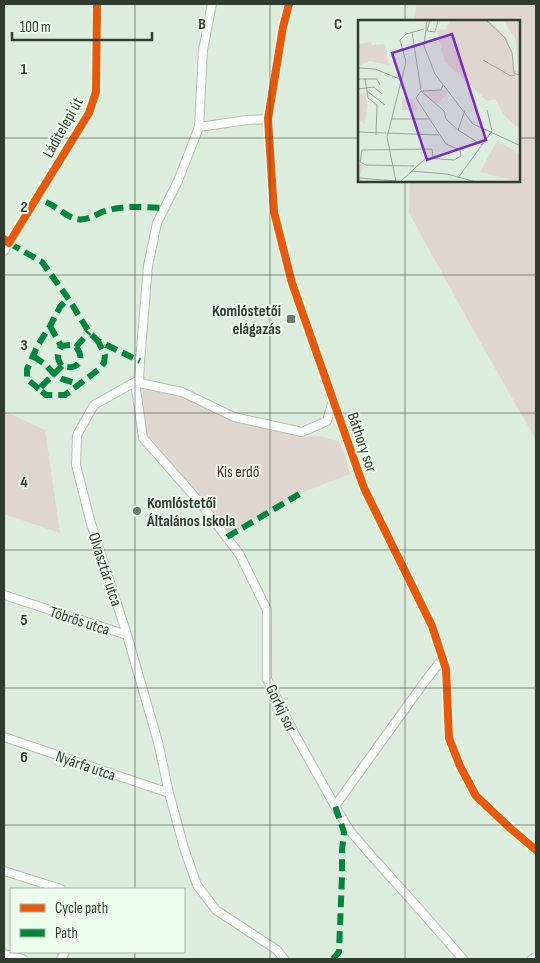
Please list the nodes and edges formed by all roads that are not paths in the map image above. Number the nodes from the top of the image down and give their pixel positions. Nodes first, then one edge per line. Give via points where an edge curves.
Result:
1 (97, 4) edge
2 (212, 4) edge
3 (289, 4) edge
4 (268, 119) junction
5 (199, 127) junction
6 (6, 241) edge
7 (4, 250) edge
8 (137, 382) junction
9 (334, 400) junction
10 (4, 595) edge
11 (127, 635) junction
12 (443, 658) junction
13 (4, 737) edge
14 (168, 794) junction
15 (335, 806) junction
16 (536, 850) edge
17 (4, 871) edge
18 (58, 888) edge
19 (4, 954) edge
20 (536, 956) edge
21 (23, 959) edge
22 (284, 959) edge
23 (463, 959) edge
24 (532, 959) edge

1 - 6 street, Láditelepi út via 96,92 89,113
2 - 5 street, Gorkij sor via 203,50
3 - 4 street, Báthory sor
4 - 5 street
4 - 9 street, Báthory sor via 274,212 292,283
5 - 8 street, Gorkij sor via 157,223 148,266
6 - 7 street, Láditelepi út
8 - 9 street via 182,392 234,417 302,432 327,421
8 - 11 street, Olvasztár utca via 94,405 77,435 76,465
8 - 15 street, Gorkij sor via 143,438 202,505 240,555 268,610 267,679
9 - 12 street, Báthory sor via 364,488 432,626
10 - 11 street, Töbrös utca
11 - 14 street, Olvasztár utca via 158,742
12 - 15 street
12 - 16 street, Báthory sor via 449,738 460,766 476,796
13 - 14 street, Nyárfa utca
14 - 22 street, Olvasztár utca via 197,885 216,910 277,950
15 - 23 street, Gorkij sor via 350,831
17 - 18 street
19 - 21 street
20 - 24 street

